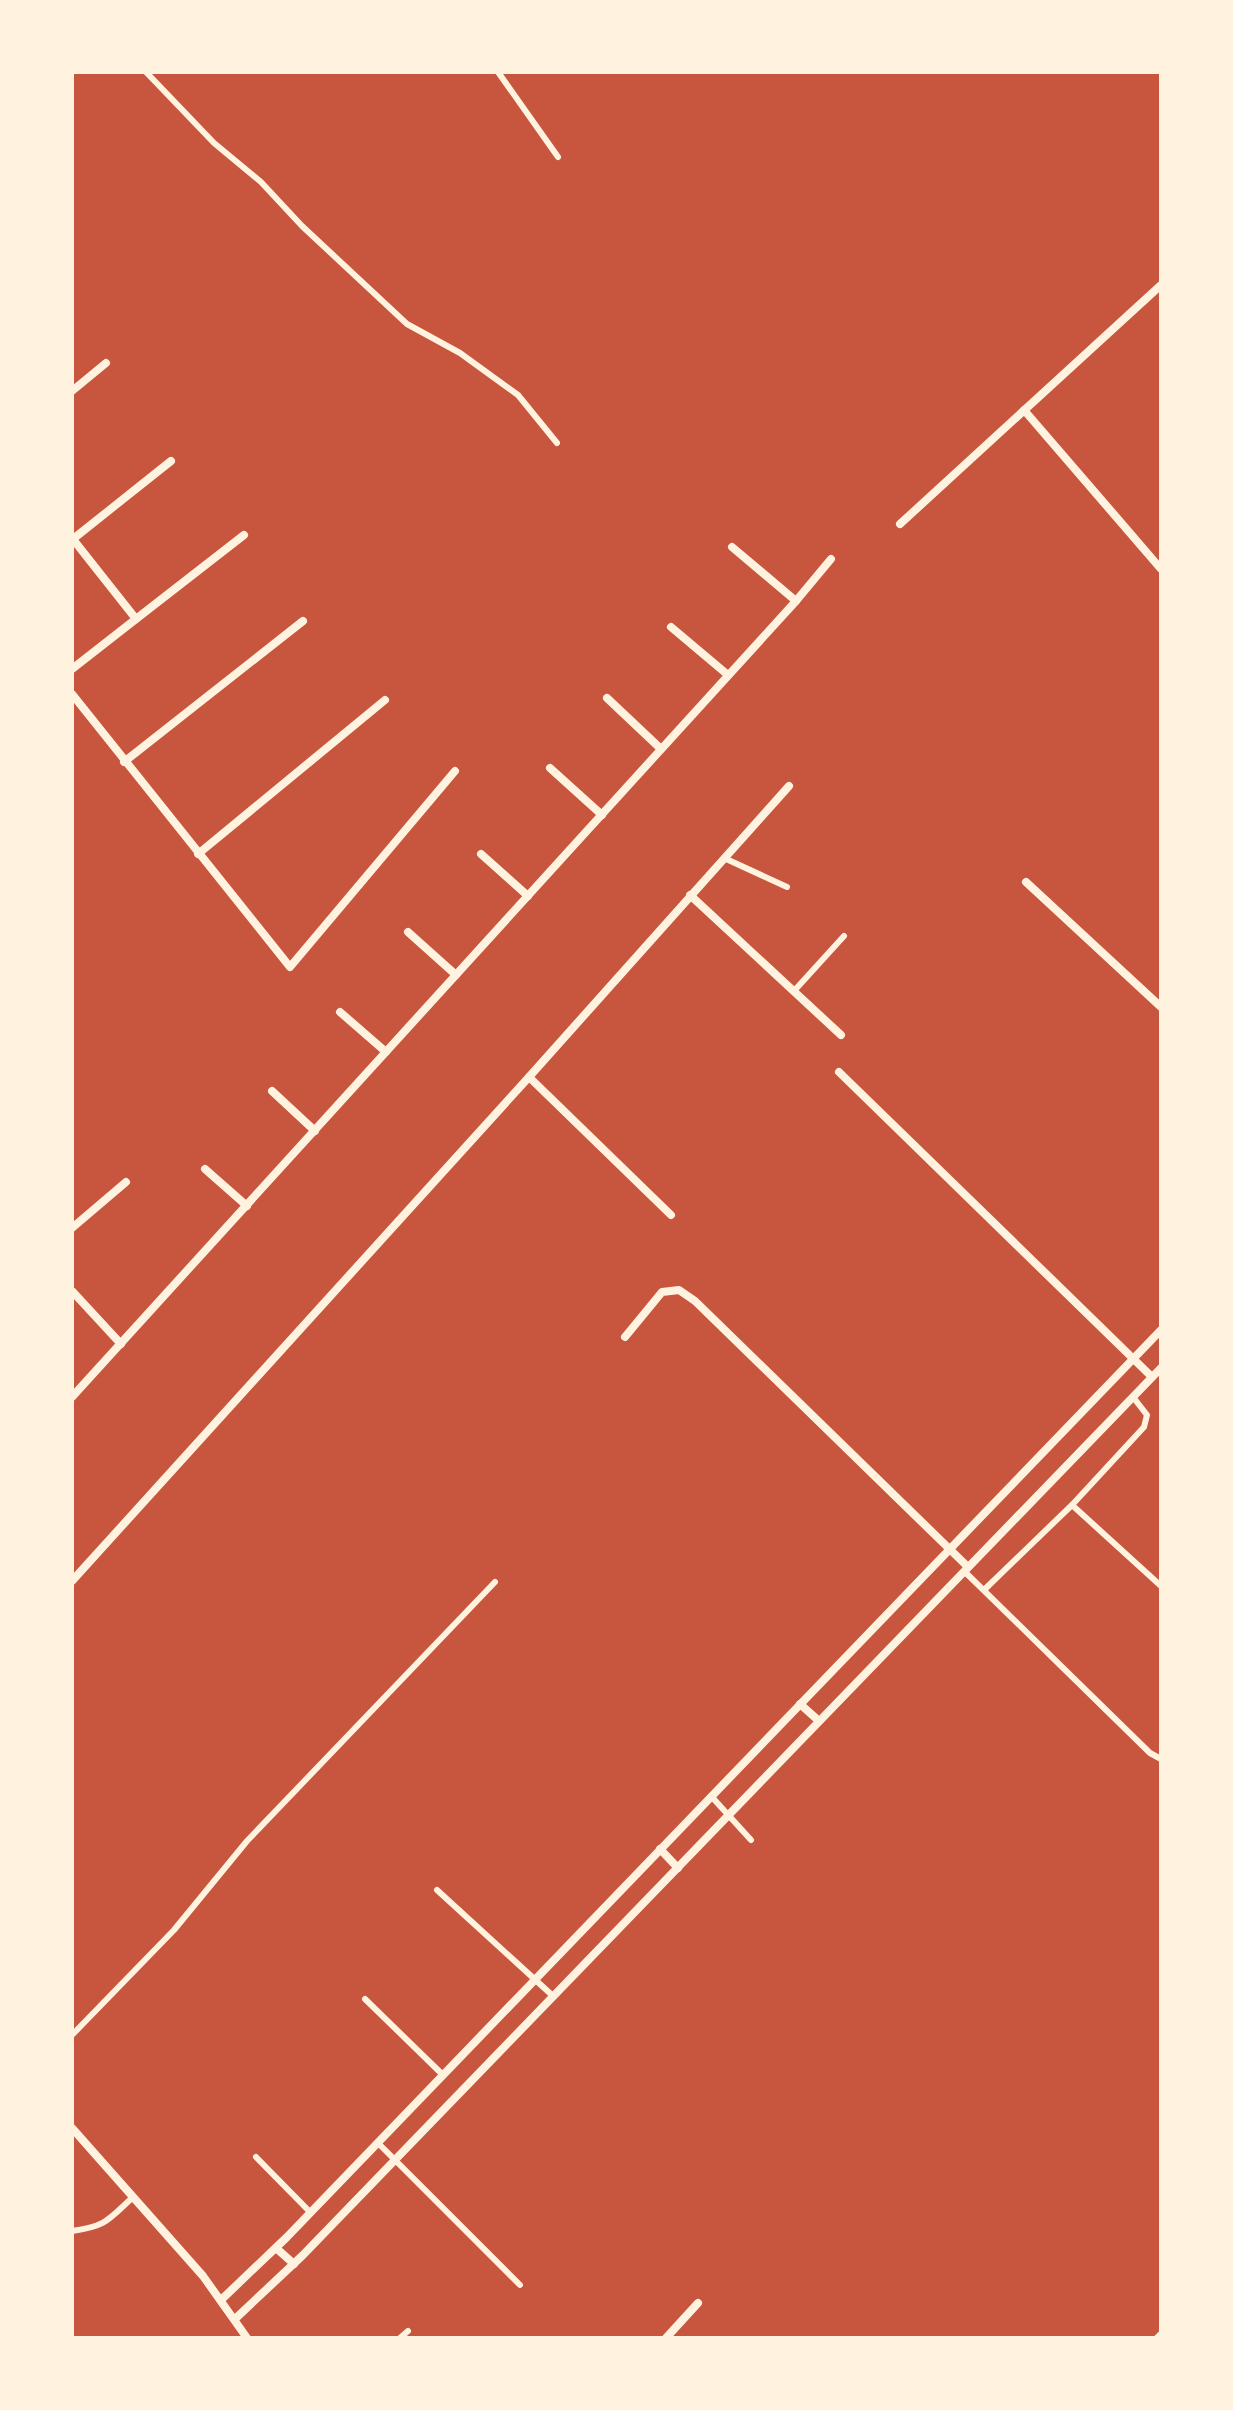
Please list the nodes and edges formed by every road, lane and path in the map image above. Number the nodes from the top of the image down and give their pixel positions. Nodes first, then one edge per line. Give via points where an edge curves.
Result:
1 (146, 72) edge
2 (498, 72) edge
3 (558, 157) dead end
4 (1161, 285) edge
5 (106, 363) dead end
6 (72, 391) edge
7 (1024, 410) junction
8 (557, 443) dead end
9 (171, 461) dead end
10 (900, 524) dead end
11 (244, 535) dead end
12 (72, 538) edge
13 (732, 547) dead end
14 (831, 559) dead end
15 (1161, 569) edge
16 (796, 601) junction
17 (136, 619) junction
18 (303, 621) dead end
19 (671, 627) dead end
20 (72, 669) edge
21 (728, 675) junction
22 (72, 694) edge
23 (607, 698) dead end
24 (385, 700) dead end
25 (661, 749) junction
26 (124, 762) junction
27 (550, 768) dead end
28 (455, 771) dead end
29 (789, 786) dead end
30 (602, 815) junction
31 (198, 854) junction
32 (481, 854) dead end
33 (724, 858) junction
34 (1026, 882) dead end
35 (787, 887) dead end
36 (690, 895) junction
37 (528, 896) junction
38 (408, 932) dead end
39 (844, 936) dead end
40 (456, 975) junction
41 (794, 991) junction
42 (1161, 991) edge
43 (1153, 1000) junction
44 (1161, 1007) edge
45 (340, 1012) dead end
46 (841, 1035) dead end
47 (386, 1052) junction
48 (839, 1072) dead end
49 (529, 1077) junction
50 (272, 1091) dead end
51 (315, 1131) junction
52 (205, 1169) dead end
53 (126, 1182) dead end
54 (247, 1206) junction
55 (671, 1215) dead end
56 (72, 1228) edge
57 (72, 1291) edge
58 (1161, 1330) edge
59 (625, 1337) dead end
60 (121, 1344) junction
61 (1134, 1358) junction
62 (1161, 1368) edge
63 (1152, 1377) junction
64 (72, 1397) edge
65 (1133, 1397) junction
66 (1072, 1505) junction
67 (950, 1549) junction
68 (966, 1569) junction
69 (72, 1581) edge
70 (495, 1582) dead end
71 (1161, 1586) edge
72 (984, 1590) junction
73 (800, 1704) junction
74 (819, 1721) junction
75 (1161, 1759) edge
76 (711, 1796) junction
77 (728, 1815) junction
78 (751, 1840) dead end
79 (660, 1849) junction
80 (678, 1868) junction
81 (437, 1890) dead end
82 (534, 1980) junction
83 (553, 1996) junction
84 (365, 1999) dead end
85 (72, 2035) edge
86 (443, 2075) junction
87 (72, 2128) edge
88 (378, 2143) junction
89 (256, 2157) dead end
90 (395, 2160) junction
91 (133, 2197) junction
92 (311, 2213) junction
93 (72, 2231) edge
94 (276, 2248) junction
95 (294, 2264) junction
96 (520, 2285) dead end
97 (221, 2300) junction
98 (698, 2303) dead end
99 (235, 2319) junction
100 (408, 2331) dead end
101 (247, 2338) edge
102 (400, 2338) edge
103 (666, 2338) edge

1 - 8 lane via 407,324 460,353 518,395
2 - 3 lane
4 - 7 street
5 - 6 street
7 - 10 street
7 - 15 street
9 - 12 street
11 - 17 street
12 - 17 street
13 - 16 street
14 - 16 street
16 - 21 street
17 - 20 street
18 - 26 street
19 - 21 street
21 - 25 street
22 - 26 street
23 - 25 street
24 - 31 street
25 - 30 street
26 - 31 street
27 - 30 street
28 - 31 street via 290,967
29 - 33 street
30 - 37 street
32 - 37 street
33 - 35 lane
33 - 36 street
34 - 43 street
36 - 41 street
36 - 49 street
37 - 40 street
38 - 40 street
39 - 41 lane
40 - 47 street
41 - 46 street
42 - 43 street
43 - 44 street
45 - 47 street
47 - 51 street
48 - 61 street
49 - 55 street
49 - 69 street
50 - 51 street
51 - 54 street
52 - 54 street
53 - 56 street
54 - 60 street
57 - 60 street
58 - 61 street
59 - 67 street via 662,1292 679,1290
60 - 64 street
61 - 63 street
61 - 67 street
62 - 63 street
63 - 65 street
65 - 66 lane via 1147,1415 1144,1427
65 - 68 street
66 - 71 lane
66 - 72 lane
67 - 68 street
67 - 73 street
68 - 72 lane
68 - 74 street
70 - 85 lane via 247,1841 174,1930
72 - 75 lane
73 - 74 street
73 - 76 street
74 - 77 street
76 - 77 lane
76 - 79 street
77 - 78 lane
77 - 80 street
79 - 80 street
79 - 82 street
80 - 83 street
81 - 82 lane
82 - 83 lane
82 - 86 street
83 - 90 street
84 - 86 lane
86 - 88 street
87 - 91 street
88 - 90 lane
88 - 92 street
89 - 92 lane
90 - 95 street
90 - 96 lane
91 - 93 lane via 105,2223
91 - 97 street
92 - 94 street
94 - 95 street
94 - 97 street
95 - 99 street
97 - 99 street
98 - 103 street
99 - 101 street
100 - 102 lane

